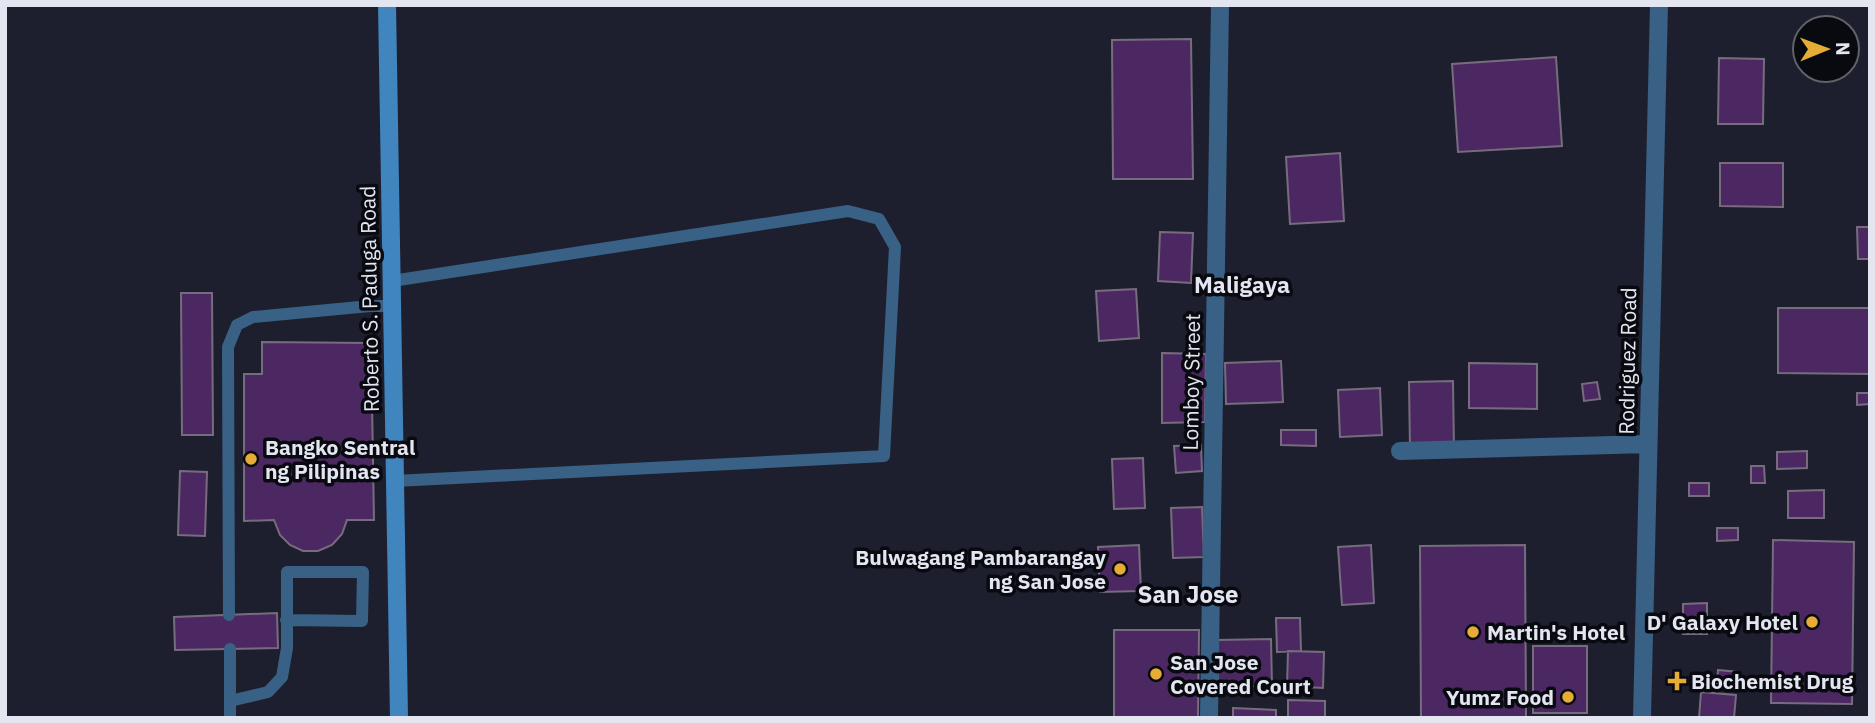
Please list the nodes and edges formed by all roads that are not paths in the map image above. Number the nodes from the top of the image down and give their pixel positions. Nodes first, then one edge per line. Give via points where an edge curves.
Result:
1 (387, 5) edge
2 (1220, 5) edge
3 (1659, 5) edge
4 (392, 281) junction
5 (392, 306) junction
6 (1648, 444) junction
7 (1400, 451) dead end
8 (395, 481) junction
9 (229, 615) dead end
10 (286, 621) junction
11 (230, 649) dead end
12 (230, 701) junction
13 (230, 718) edge
14 (399, 718) edge
15 (1209, 718) edge
16 (1642, 718) edge

1 - 4 street, Roberto S. Paduga Road
2 - 15 street, Lomboy Street
3 - 6 street, Rodriguez Road
4 - 5 street, Roberto S. Paduga Road
4 - 8 lane via 848,211 879,219 895,247 884,456
5 - 8 street, Roberto S. Paduga Road
5 - 9 lane via 253,317 237,326 228,347
6 - 7 street
6 - 16 street, Rodriguez Road
8 - 14 street, Roberto S. Paduga Road
10 - 10 lane via 362,621 363,572 286,572
10 - 12 lane via 282,677 268,692
11 - 12 lane
12 - 13 lane

